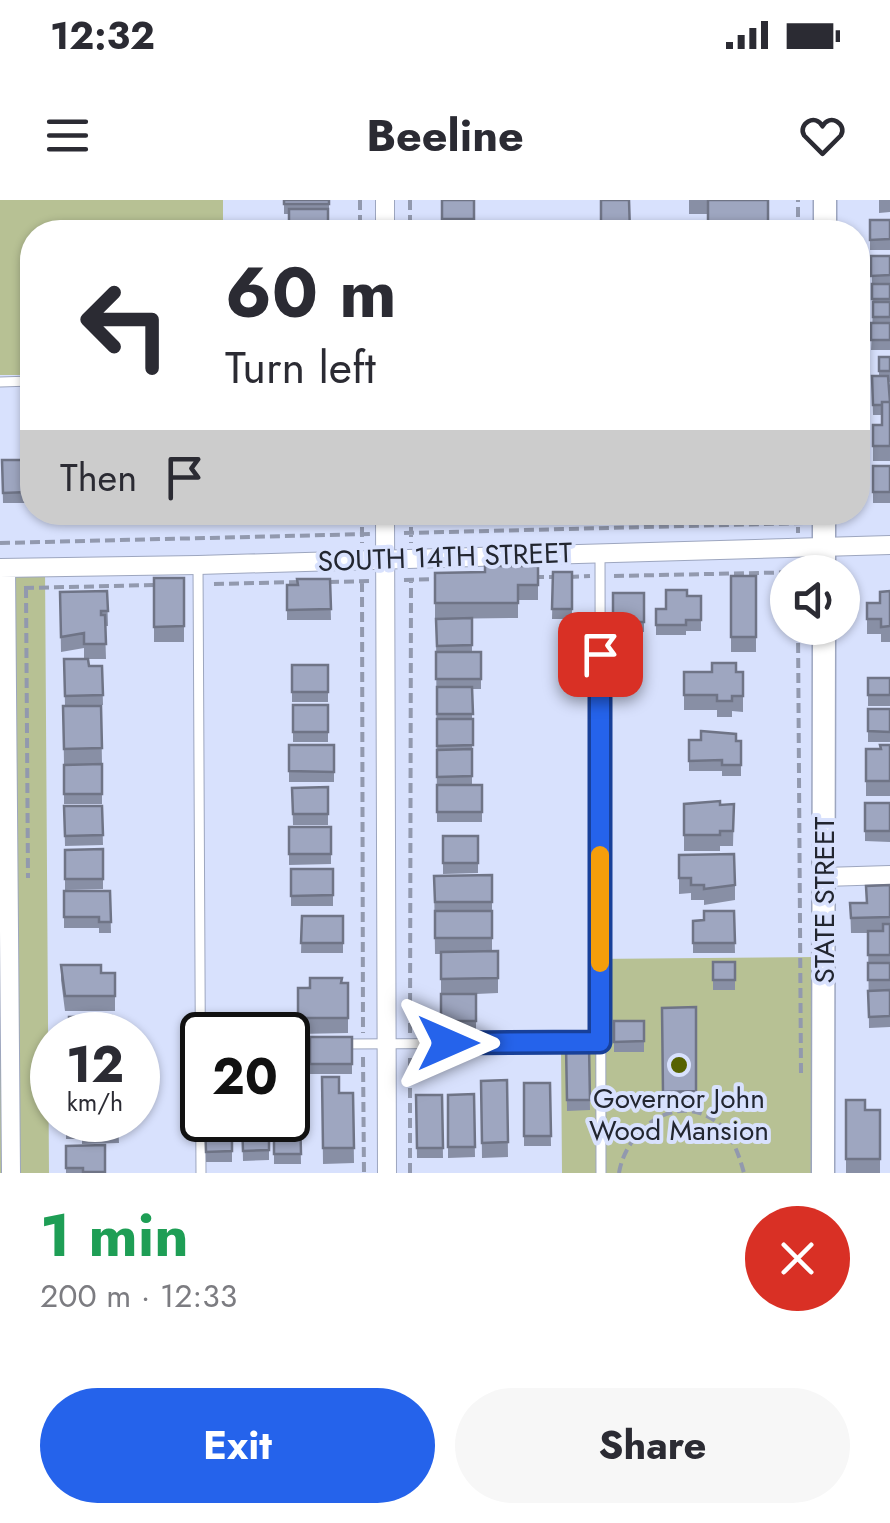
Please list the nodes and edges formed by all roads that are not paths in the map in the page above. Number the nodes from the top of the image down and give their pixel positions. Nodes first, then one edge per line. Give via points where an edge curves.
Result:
1 (386, 525) edge
2 (824, 527) edge
3 (890, 545) edge
4 (600, 552) junction
5 (824, 555) edge
6 (386, 559) junction
7 (3, 568) edge
8 (198, 575) junction
9 (824, 645) edge
10 (890, 875) edge
11 (824, 877) junction
12 (201, 1012) edge
13 (600, 1042) junction
14 (386, 1043) junction
15 (310, 1044) edge
16 (201, 1142) edge
17 (11, 1173) edge
18 (201, 1173) edge
19 (386, 1173) edge
20 (600, 1173) edge
21 (823, 1173) edge

1 - 6 street
2 - 3 street, SOUTH 14TH STREET
2 - 4 street, SOUTH 14TH STREET
2 - 5 street
4 - 6 street, SOUTH 14TH STREET
4 - 13 lane
6 - 8 street, SOUTH 14TH STREET
6 - 14 street
7 - 8 street, SOUTH 14TH STREET
7 - 17 street
8 - 12 lane
9 - 11 street, STATE STREET
10 - 11 street
11 - 21 street, STATE STREET
13 - 14 lane
13 - 20 lane
14 - 15 lane
14 - 19 street
16 - 18 lane

